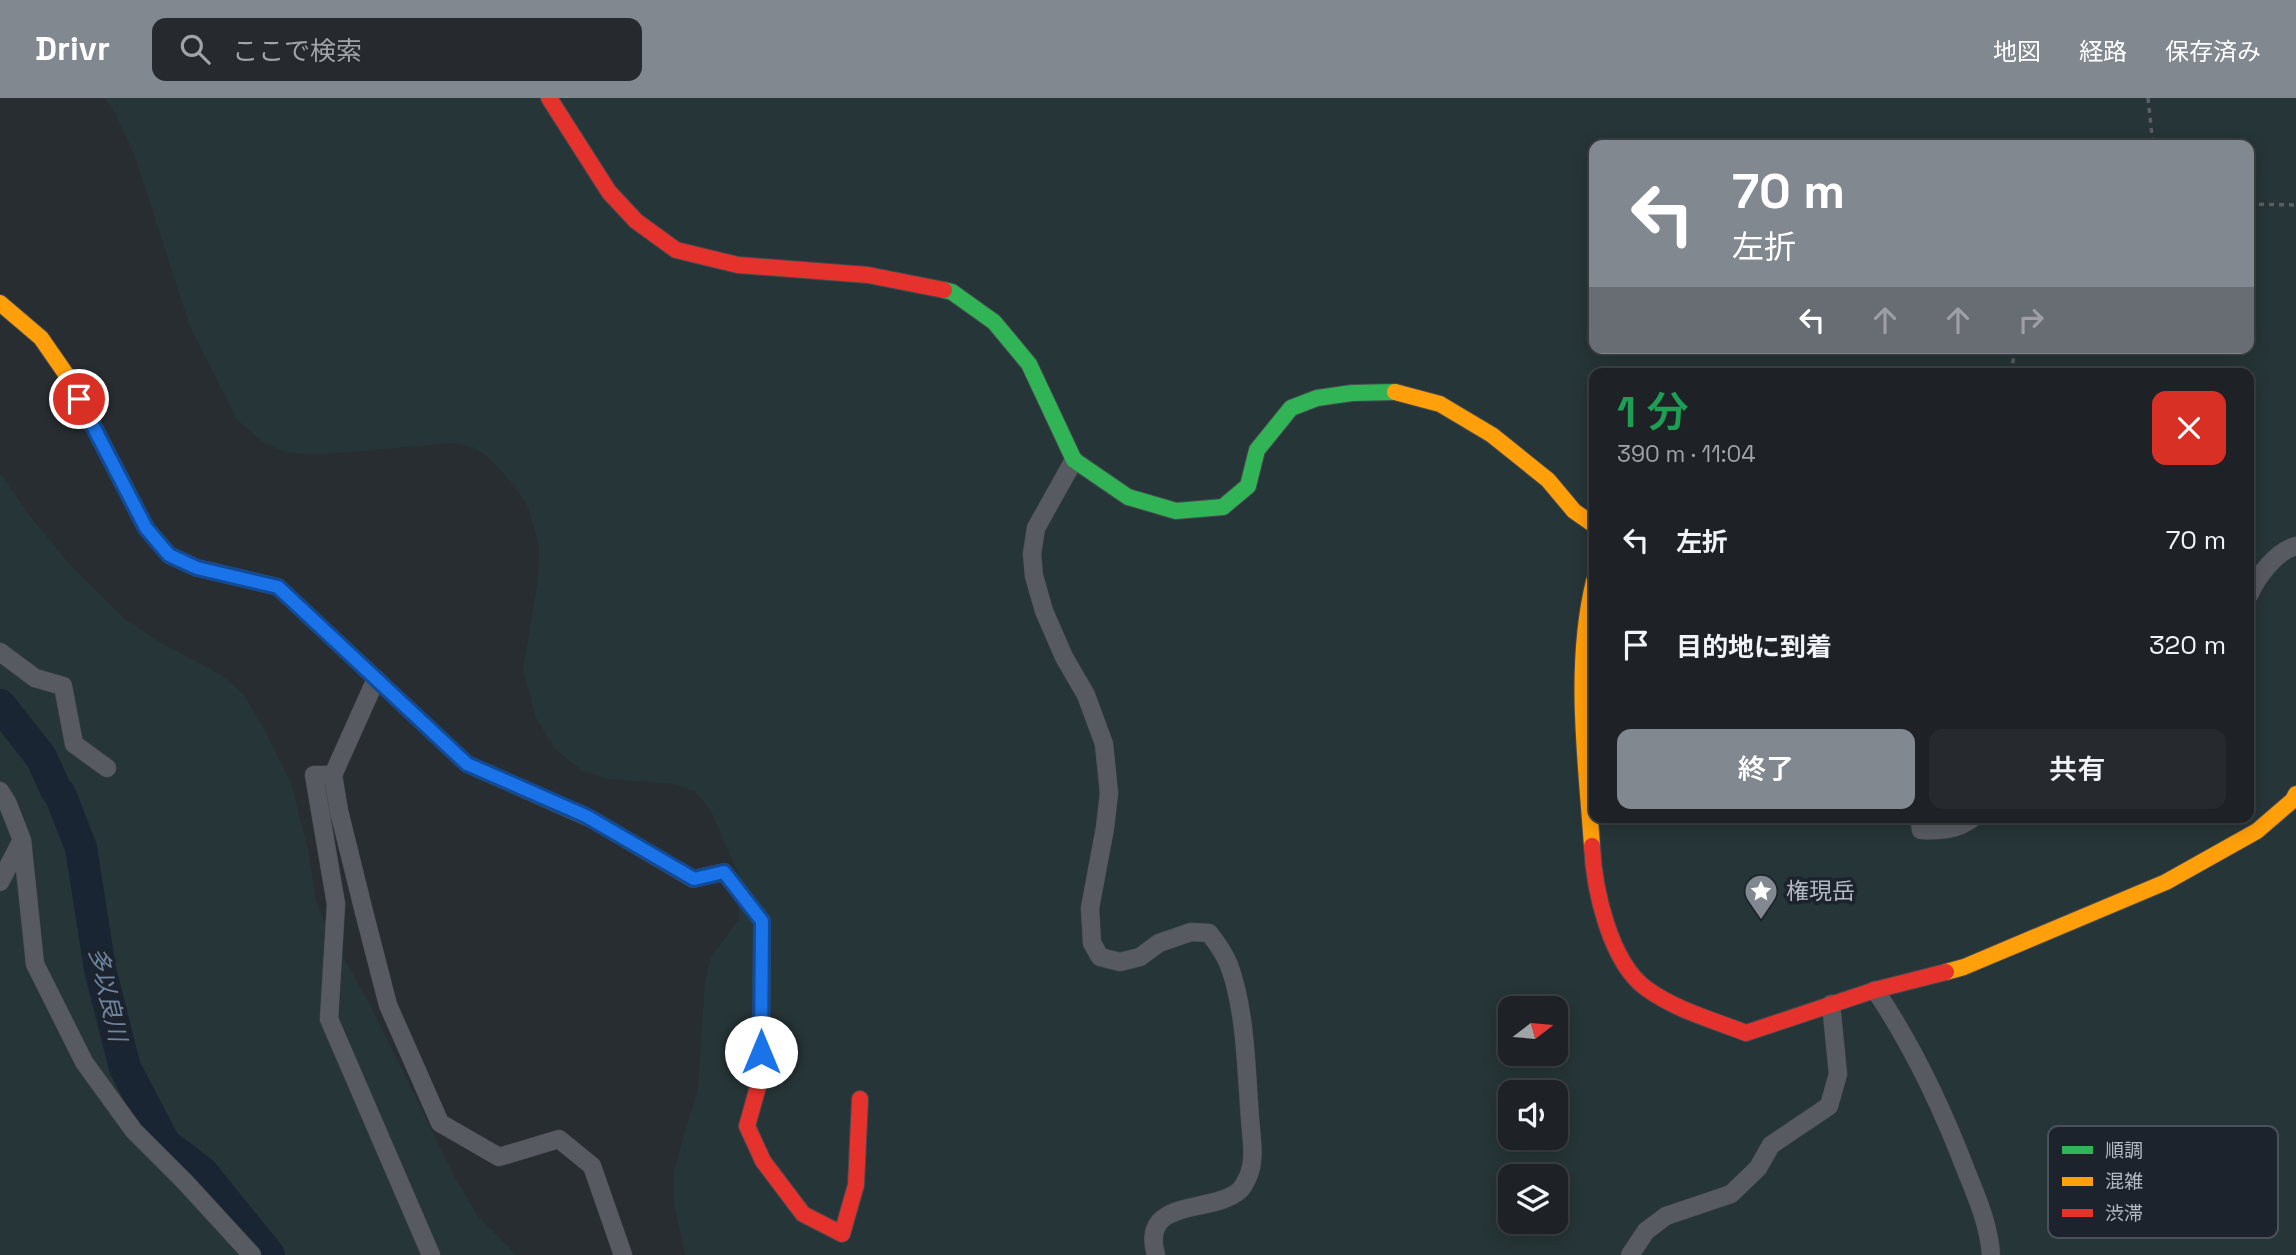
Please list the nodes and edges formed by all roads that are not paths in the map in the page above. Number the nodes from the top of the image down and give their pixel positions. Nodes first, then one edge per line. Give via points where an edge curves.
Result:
1 (549, 98) edge
2 (0, 303) edge
3 (1074, 460) junction
4 (1589, 522) edge
5 (2296, 546) edge
6 (2254, 584) edge
7 (1589, 604) edge
8 (0, 652) edge
9 (376, 679) junction
10 (107, 768) dead end
11 (1589, 772) edge
12 (333, 775) junction
13 (0, 791) edge
14 (2296, 794) edge
15 (1592, 823) edge
16 (1920, 823) edge
17 (1967, 823) edge
18 (22, 840) junction
19 (0, 882) edge
20 (1875, 990) junction
21 (1831, 1004) junction
22 (860, 1099) dead end
23 (252, 1255) edge
24 (431, 1255) edge
25 (623, 1255) edge
26 (1156, 1255) edge
27 (1630, 1255) edge
28 (1991, 1255) edge

1 - 3 street via 609,192 636,221 676,250 738,265 868,275 952,292 994,321 1029,364
2 - 9 street via 41,338 68,377 146,528 169,555 197,568 278,587
3 - 4 street via 1128,497 1176,511 1223,507 1248,486 1257,450 1291,408 1317,398 1397,392 1440,404 1492,435 1548,480
3 - 26 street via 1036,527 1032,554 1044,611 1086,695 1104,744 1109,793 1090,908 1092,943 1100,957 1120,962 1191,932 1209,933 1229,966 1248,1083 1250,1172 1240,1190 1168,1214 1157,1224
5 - 6 street via 2287,548
7 - 11 street via 1582,635
8 - 10 street via 35,678 63,686 74,744
9 - 12 street
9 - 22 street via 467,764 586,816 694,879 724,872 762,921 761,1078 747,1126 763,1161 803,1214 842,1234 856,1185
12 - 24 street via 314,775 336,904 329,1018
12 - 25 street via 388,1004 440,1124 499,1157 559,1139 592,1166
13 - 18 street
14 - 20 street via 2257,831 2165,882 1964,967
15 - 21 street via 1596,889 1625,964 1644,987 1746,1033
16 - 17 street via 1921,830 1942,831
18 - 19 street
18 - 23 street via 35,964 84,1062 134,1131
20 - 21 street
20 - 28 street via 1948,1122 1989,1231
21 - 27 street via 1838,1074 1829,1106 1771,1145 1758,1168 1731,1194 1666,1216 1646,1231

